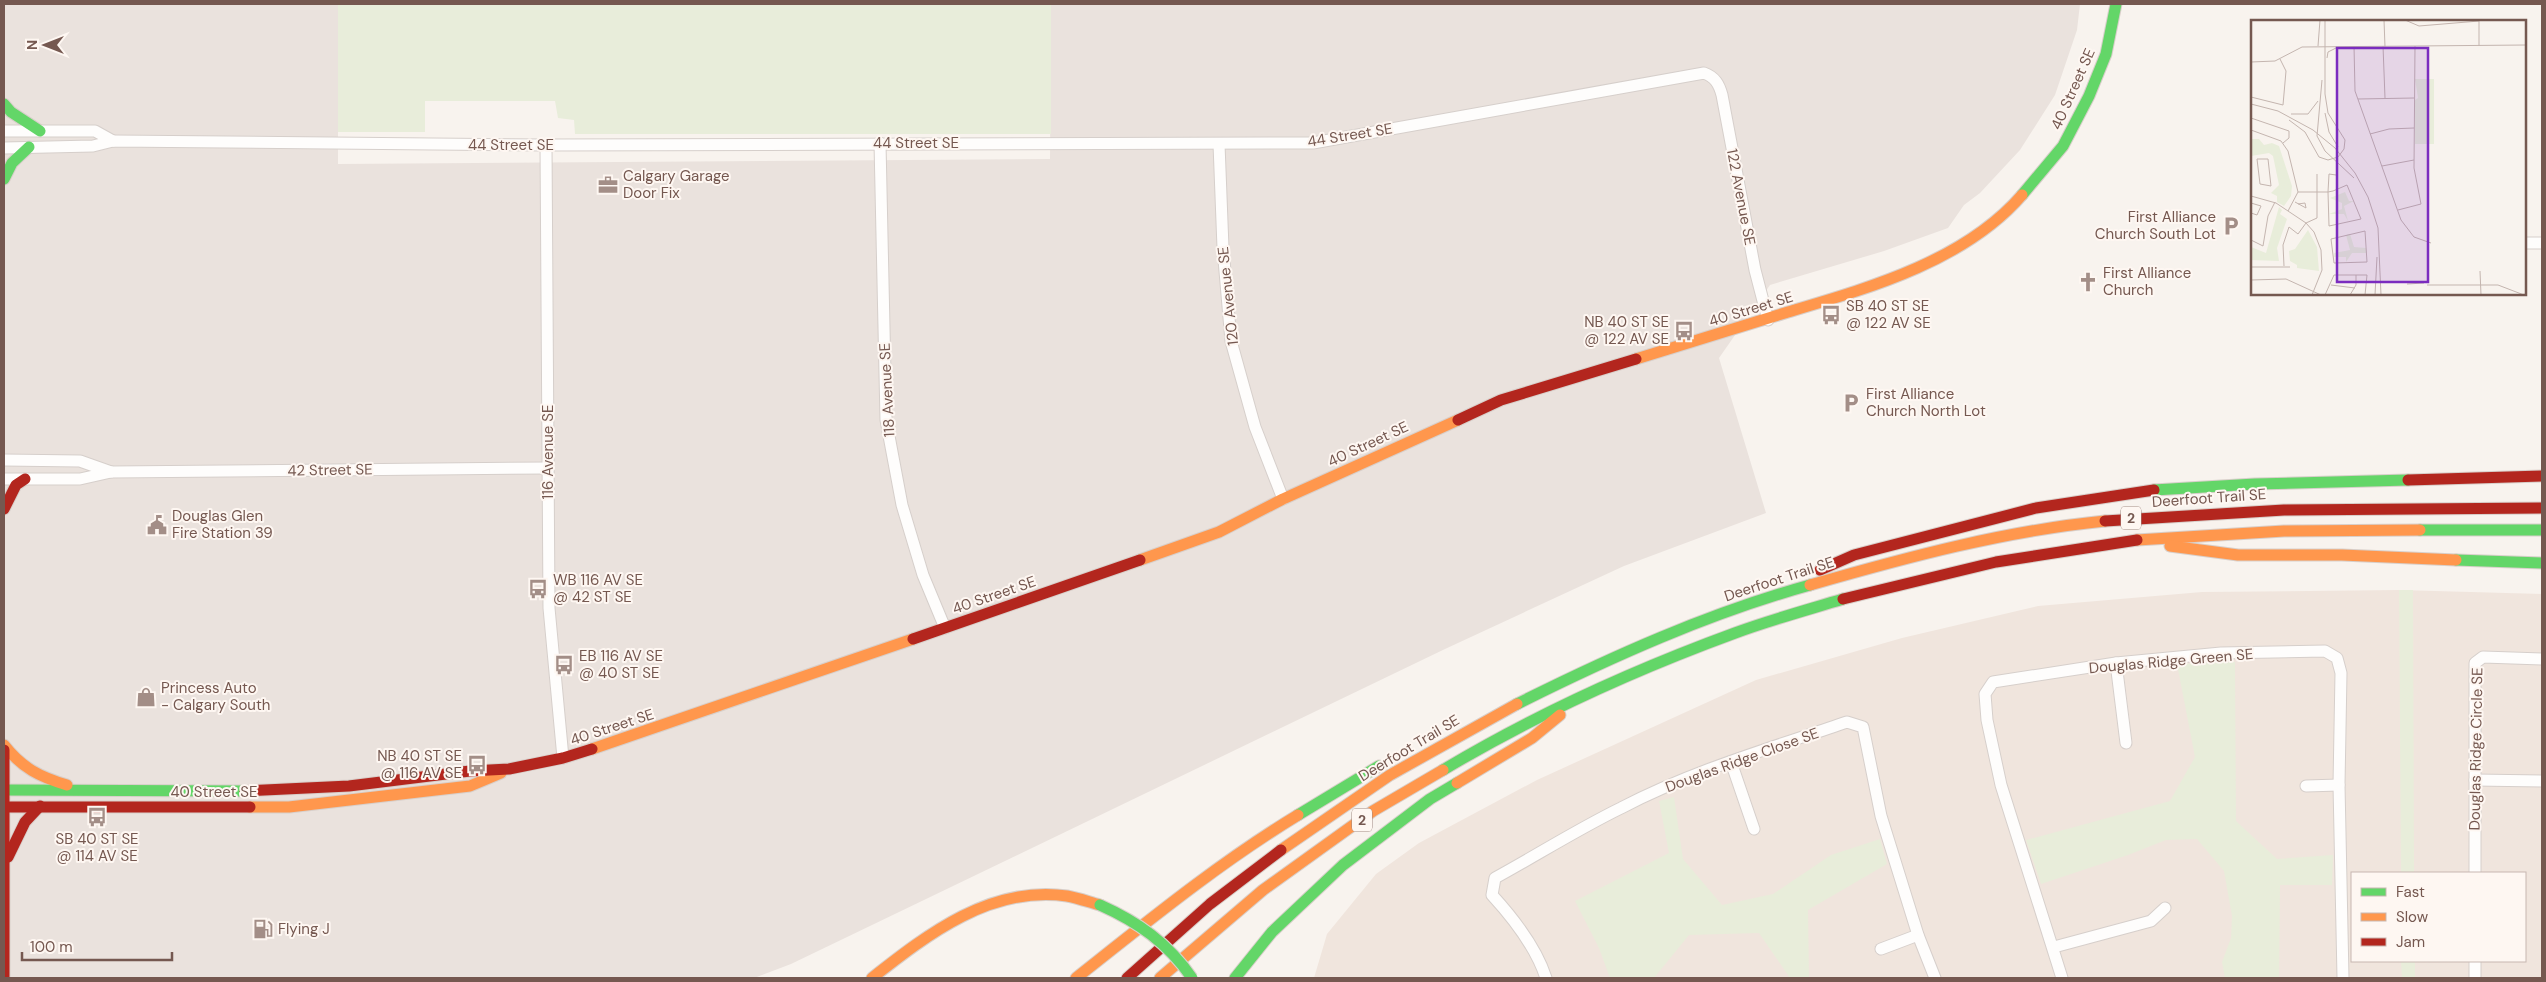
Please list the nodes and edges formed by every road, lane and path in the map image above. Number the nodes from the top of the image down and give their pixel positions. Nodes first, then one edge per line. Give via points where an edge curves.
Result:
1 (2116, 4) edge
2 (1712, 76) joint
3 (4, 104) edge
4 (4, 131) edge
5 (40, 131) junction
6 (114, 141) junction
7 (880, 143) junction
8 (1220, 144) junction
9 (546, 145) junction
10 (29, 147) junction
11 (4, 148) edge
12 (4, 179) edge
13 (2526, 243) edge
14 (2542, 243) edge
15 (1768, 320) junction
16 (4, 460) edge
17 (548, 468) junction
18 (111, 472) junction
19 (2542, 476) edge
20 (4, 479) edge
21 (25, 479) junction
22 (1283, 499) junction
23 (2542, 508) edge
24 (4, 509) edge
25 (2542, 530) edge
26 (2128, 541) junction
27 (2542, 563) edge
28 (1730, 610) junction
29 (945, 628) junction
30 (2542, 659) edge
31 (2116, 664) junction
32 (1585, 694) junction
33 (1509, 706) junction
34 (1433, 737) dead end
35 (2126, 743) dead end
36 (4, 745) edge
37 (4, 750) edge
38 (563, 758) junction
39 (1391, 759) dead end
40 (1731, 762) junction
41 (509, 769) junction
42 (2475, 780) junction
43 (2542, 781) edge
44 (2339, 785) junction
45 (2306, 786) dead end
46 (4, 790) edge
47 (85, 790) junction
48 (40, 806) junction
49 (4, 807) edge
50 (1754, 829) dead end
51 (5, 863) junction
52 (2475, 872) edge
53 (2165, 908) dead end
54 (1918, 935) junction
55 (2054, 947) junction
56 (1881, 949) dead end
57 (2475, 962) edge
58 (4, 978) edge
59 (872, 978) edge
60 (1076, 978) edge
61 (1127, 978) edge
62 (1160, 978) edge
63 (1192, 978) edge
64 (1235, 978) edge
65 (1546, 978) edge
66 (1934, 978) edge
67 (2062, 978) edge
68 (2343, 978) edge
69 (2475, 978) edge

1 - 15 main road, 40 Street SE via 2106,54 2063,146 2006,212 1922,266 1880,284
2 - 8 street, 44 Street SE via 1691,74 1313,143
2 - 15 street, 122 Avenue SE via 1722,95 1755,270
3 - 5 main road
4 - 5 street, 44 Street SE
5 - 6 street, 44 Street SE via 95,131
6 - 9 street, 44 Street SE
6 - 10 street, 44 Street SE via 93,146
7 - 8 street, 44 Street SE
7 - 9 street, 44 Street SE
7 - 29 street, 118 Avenue SE via 886,420 902,505 923,575
8 - 22 street, 120 Avenue SE via 1223,248 1231,342 1255,427
9 - 17 street, 116 Avenue SE
10 - 11 street, 44 Street SE
10 - 12 main road via 12,163
13 - 14 street
15 - 22 main road, 40 Street SE via 1501,400
16 - 18 street, 42 Street SE via 80,461
17 - 18 street, 42 Street SE
17 - 38 street, 116 Avenue SE via 549,608
18 - 21 street, 42 Street SE via 80,479
19 - 28 main road via 2153,490 2036,508 1854,554
20 - 21 street, 42 Street SE
21 - 24 main road via 16,485
22 - 29 main road, 40 Street SE via 1220,532
23 - 28 main road, Deerfoot Trail SE / 2 via 2265,509 2072,525 1936,550 1826,578
25 - 26 main road, 2 via 2285,532
26 - 27 main road via 2238,554
26 - 32 main road, 2 via 1997,561 1866,591 1739,630
28 - 33 main road, Deerfoot Trail SE / 2 via 1623,652
29 - 38 main road, 40 Street SE via 689,718
30 - 42 street, Douglas Ridge Circle SE via 2482,657 2475,663
31 - 35 street
31 - 44 street, Douglas Ridge Green SE via 2221,653 2325,651 2337,658 2341,673
31 - 55 street, Douglas Ridge Green SE via 1993,682 1985,694 1986,720 2001,785
32 - 62 main road, 2 via 1472,752 1374,812 1270,886
32 - 64 main road via 1532,738 1430,799 1344,865 1272,932
33 - 34 main road
33 - 61 main road, Deerfoot Trail SE / 2 via 1418,758 1306,831 1210,906
36 - 47 main road via 23,768 39,777
37 - 46 main road
38 - 41 main road, 40 Street SE
39 - 60 main road via 1252,843
40 - 50 street
40 - 54 street, Douglas Ridge Close SE via 1847,722 1863,727 1881,816
40 - 65 street, Douglas Ridge Close SE via 1621,808 1495,878 1492,895 1515,920
41 - 47 main road, 40 Street SE via 349,786 254,791
41 - 48 main road, 40 Street SE via 470,786 289,807
42 - 43 street
42 - 52 street, Douglas Ridge Circle SE
44 - 45 street
44 - 68 street, Douglas Ridge Green SE
46 - 47 main road, 40 Street SE
46 - 49 main road
48 - 49 main road, 40 Street SE
48 - 51 main road via 25,822
49 - 51 main road
51 - 58 main road
53 - 55 street via 2151,921
54 - 56 street
54 - 66 street, Douglas Ridge Close SE
55 - 67 street, Douglas Ridge Green SE
57 - 69 street
59 - 63 main road, bridge via 925,936 952,920 1010,898 1047,896 1086,900 1148,930 1165,944

